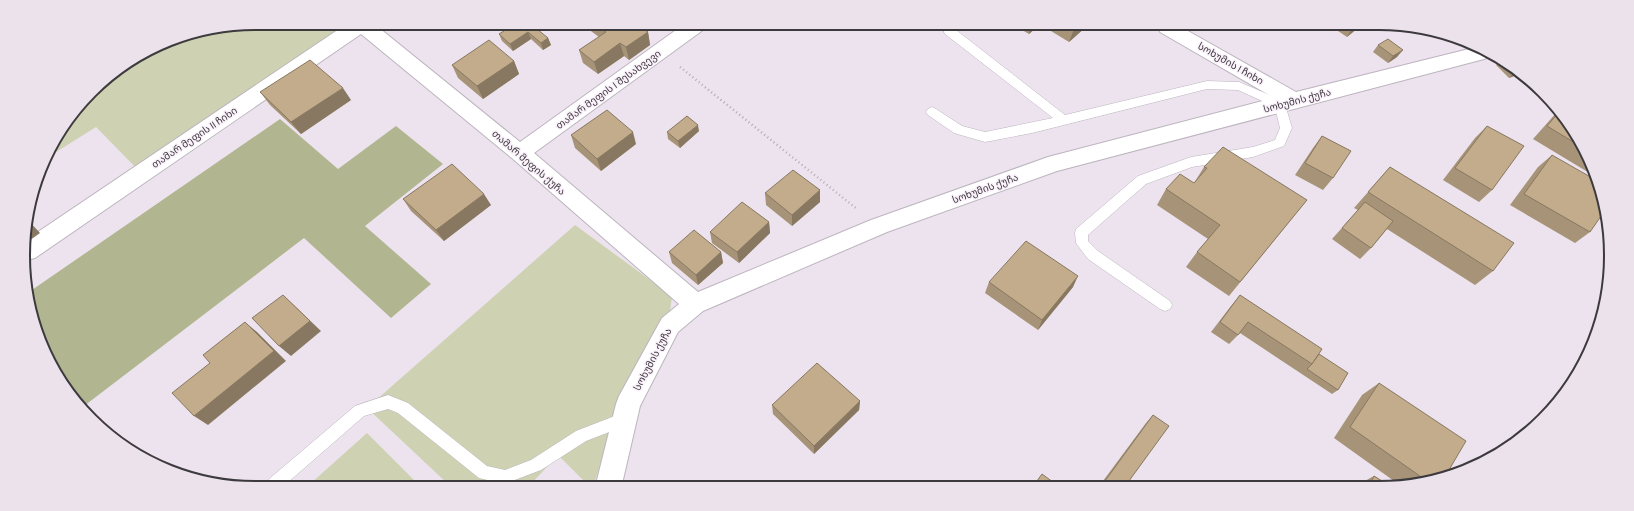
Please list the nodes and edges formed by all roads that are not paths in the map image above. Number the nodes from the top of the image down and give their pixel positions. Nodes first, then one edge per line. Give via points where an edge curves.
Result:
1 (352, 30) edge
2 (368, 30) edge
3 (689, 30) edge
4 (948, 30) edge
5 (1174, 30) edge
6 (1479, 53) edge
7 (1287, 102) junction
8 (932, 112) dead end
9 (1063, 120) junction
10 (520, 153) junction
11 (30, 249) edge
12 (695, 304) junction
13 (1165, 305) dead end
14 (625, 419) junction
15 (278, 481) edge
16 (610, 481) edge

1 - 11 street, თამარ მეფის II ჩიხი
2 - 10 street, თამარ მეფის ქუჩა
3 - 10 street, თამარ მეფის I შესახვევი
4 - 9 lane
5 - 7 street, სოხუმის I ჩიხი
6 - 7 street, სოხუმის ქუჩა
7 - 9 lane via 1239,86 1207,85
7 - 12 street, სოხუმის ქუჩა via 1056,164 879,226
7 - 13 lane via 1286,128 1280,143 1253,152 1191,162 1142,180 1081,233 1082,243 1093,256
8 - 9 lane via 958,130 985,137
10 - 12 street, თამარ მეფის ქუჩა
12 - 14 street, სოხუმის ქუჩა via 670,325 628,404
14 - 15 lane via 581,436 536,465 505,477 484,473 403,408 388,402 360,411
14 - 16 street, სოხუმის ქუჩა

